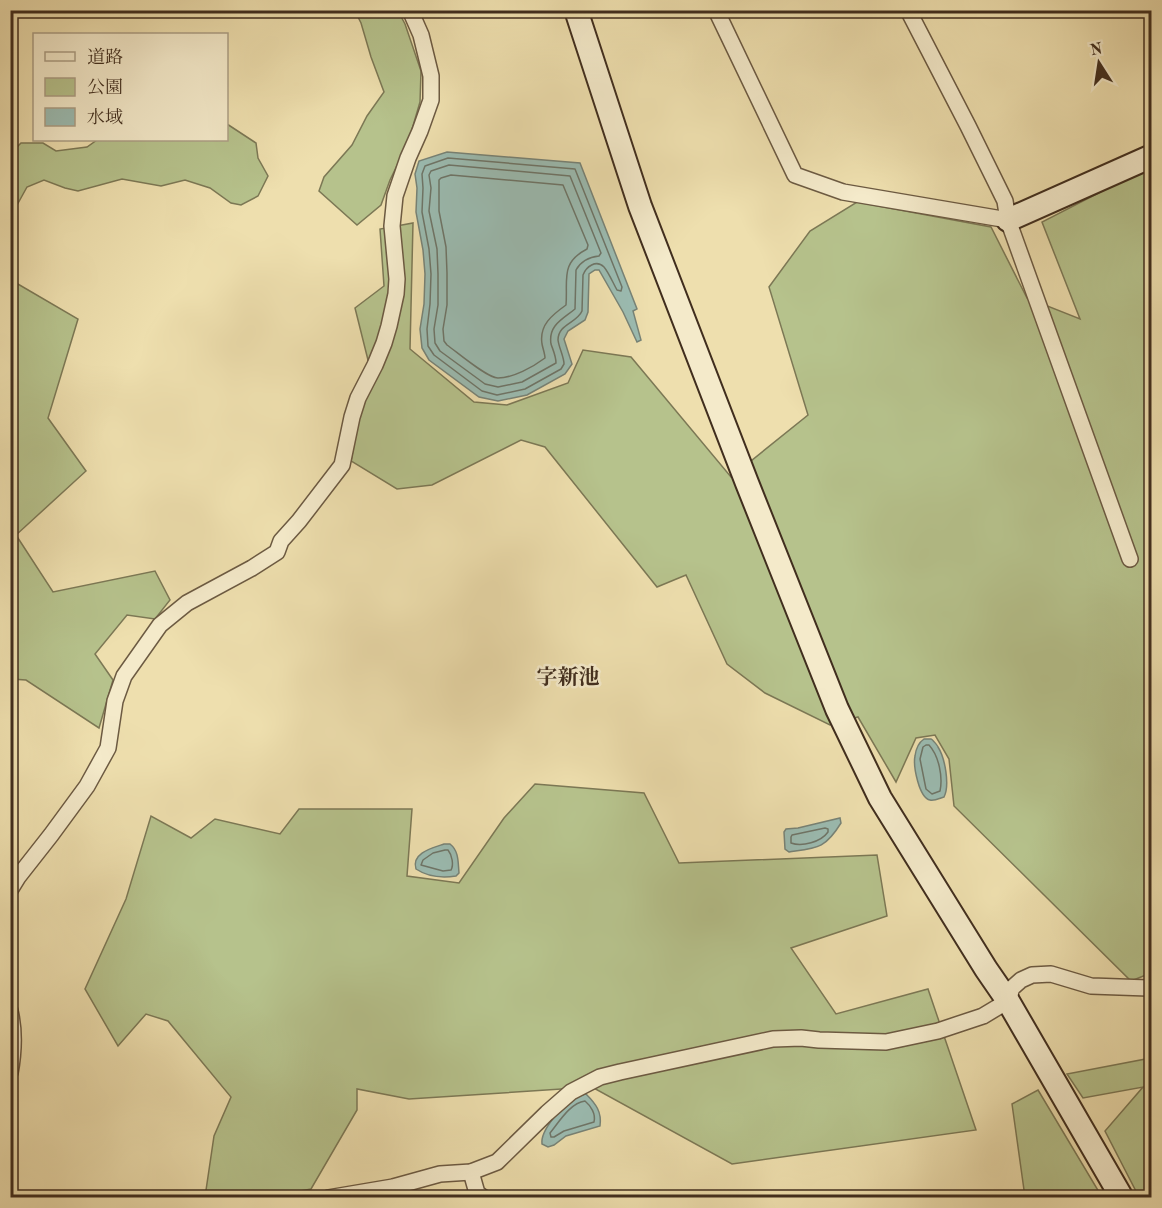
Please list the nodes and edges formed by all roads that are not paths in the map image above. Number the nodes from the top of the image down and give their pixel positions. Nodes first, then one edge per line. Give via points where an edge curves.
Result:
1 (410, 10) edge
2 (576, 10) edge
3 (716, 10) edge
4 (909, 10) edge
5 (1152, 156) edge
6 (1008, 220) junction
7 (1130, 559) dead end
8 (10, 890) edge
9 (1152, 987) edge
10 (1008, 1001) junction
11 (10, 1011) edge
12 (10, 1073) edge
13 (471, 1172) junction
14 (328, 1197) edge
15 (484, 1197) edge
16 (1122, 1197) edge

1 - 8 street via 431,76 431,99 395,196 392,226 397,279 393,309 384,343 358,398 342,465 281,541 278,552 187,603 160,625 124,676 115,701 108,748 87,786
2 - 10 street via 640,206 837,709 880,798
3 - 6 street via 795,176 843,192
4 - 6 street via 1005,201
5 - 6 street
6 - 7 street
9 - 10 street via 1091,986 1051,974 1032,975 1012,988
10 - 13 street via 982,1016 938,1031 886,1042 773,1039 600,1077 571,1092 497,1162
10 - 16 street
11 - 12 street via 14,1053
13 - 14 street via 440,1174 393,1187
13 - 15 street via 477,1193

